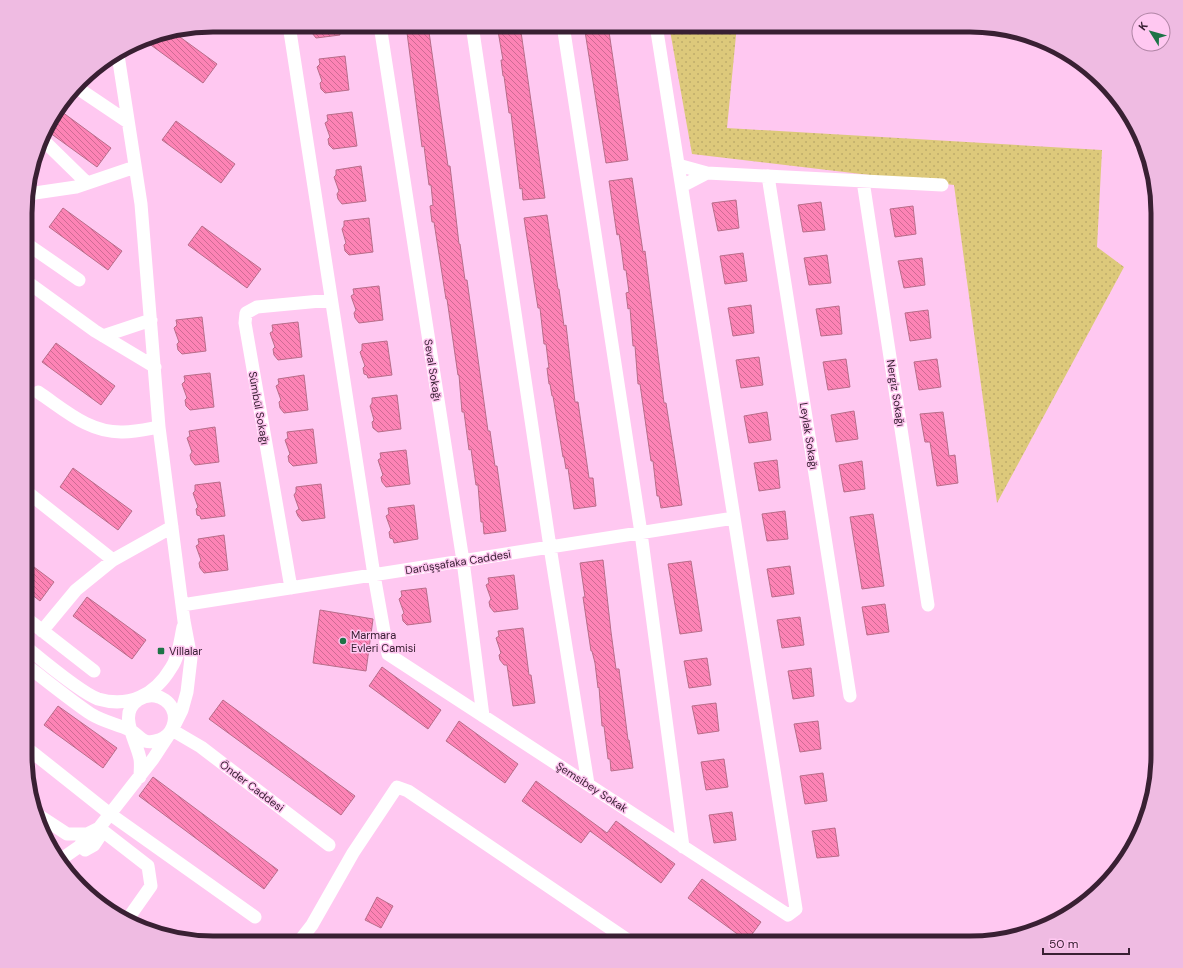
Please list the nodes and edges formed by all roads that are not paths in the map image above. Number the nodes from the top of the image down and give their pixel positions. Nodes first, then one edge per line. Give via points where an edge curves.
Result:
1 (290, 32) edge
2 (381, 32) edge
3 (473, 32) edge
4 (565, 32) edge
5 (657, 32) edge
6 (118, 58) edge
7 (81, 90) edge
8 (128, 122) junction
9 (46, 143) edge
10 (678, 165) junction
11 (135, 167) junction
12 (707, 173) junction
13 (768, 176) junction
14 (863, 181) junction
15 (87, 183) junction
16 (942, 185) dead end
17 (682, 186) junction
18 (33, 194) edge
19 (32, 248) edge
20 (79, 280) dead end
21 (32, 285) edge
22 (331, 300) junction
23 (151, 320) junction
24 (103, 336) junction
25 (155, 367) junction
26 (38, 392) dead end
27 (159, 427) junction
28 (32, 496) edge
29 (734, 518) junction
30 (172, 527) junction
31 (641, 533) junction
32 (550, 547) junction
33 (113, 560) junction
34 (463, 561) junction
35 (374, 575) junction
36 (291, 588) junction
37 (182, 605) junction
38 (928, 606) dead end
39 (184, 621) junction
40 (32, 623) edge
41 (42, 631) junction
42 (32, 652) edge
43 (32, 669) edge
44 (94, 671) dead end
45 (850, 696) dead end
46 (143, 697) junction
47 (483, 716) junction
48 (172, 730) junction
49 (131, 731) junction
50 (32, 752) dead end
51 (140, 777) junction
52 (588, 784) junction
53 (110, 814) junction
54 (45, 820) edge
55 (99, 828) junction
56 (84, 840) junction
57 (329, 845) dead end
58 (684, 847) junction
59 (63, 857) edge
60 (130, 916) edge
61 (255, 917) dead end
62 (304, 936) edge
63 (622, 936) edge

1 - 22 street
2 - 34 street, Seval Sokağı
3 - 32 street
4 - 31 street
5 - 10 street
6 - 8 street
7 - 8 street
8 - 11 street
9 - 15 street
10 - 12 street
10 - 17 street
11 - 15 street
11 - 23 street via 141,204
12 - 13 street
12 - 17 street
13 - 14 street
13 - 45 street, Leylak Sokağı
14 - 16 street
14 - 38 street, Nergiz Sokağı
15 - 18 street
17 - 29 street
19 - 20 street
21 - 24 street
22 - 35 street
22 - 36 street, Sümbül Sokağı via 257,307 246,313 244,323
23 - 24 street
23 - 25 street
24 - 25 street
25 - 27 street
26 - 27 street via 89,426 104,431 124,432
27 - 30 street
28 - 33 street
29 - 31 street, Darüşşafaka Caddesi
29 - 58 street, Şemsibey Sokak via 796,909 788,915
30 - 33 street
30 - 37 street
31 - 32 street, Darüşşafaka Caddesi
31 - 58 street
32 - 34 street, Darüşşafaka Caddesi
32 - 52 street
33 - 41 street via 76,590
34 - 35 street, Darüşşafaka Caddesi
34 - 47 street, Seval Sokağı
35 - 36 street, Darüşşafaka Caddesi
35 - 47 street, Şemsibey Sokak via 388,654
36 - 37 street, Darüşşafaka Caddesi
37 - 39 street
39 - 46 street via 179,649 172,668 160,683
39 - 48 street via 191,658 187,692
40 - 41 street
41 - 44 street
42 - 46 street via 97,699 126,701
43 - 49 street via 92,714
46 - 48 street via 159,697 171,706 174,722
46 - 49 street via 136,701 130,711
47 - 52 street, Şemsibey Sokak
48 - 49 street via 156,742 142,740
48 - 51 street
48 - 57 street, Önder Caddesi via 201,747
49 - 51 street via 140,759
50 - 53 street
51 - 53 street
52 - 58 street, Şemsibey Sokak
53 - 55 street
53 - 61 street
54 - 56 street via 67,834
55 - 56 street via 100,836 94,845 85,850
55 - 60 street via 148,866 151,886
56 - 59 street
62 - 63 street via 353,853 397,787 408,791

